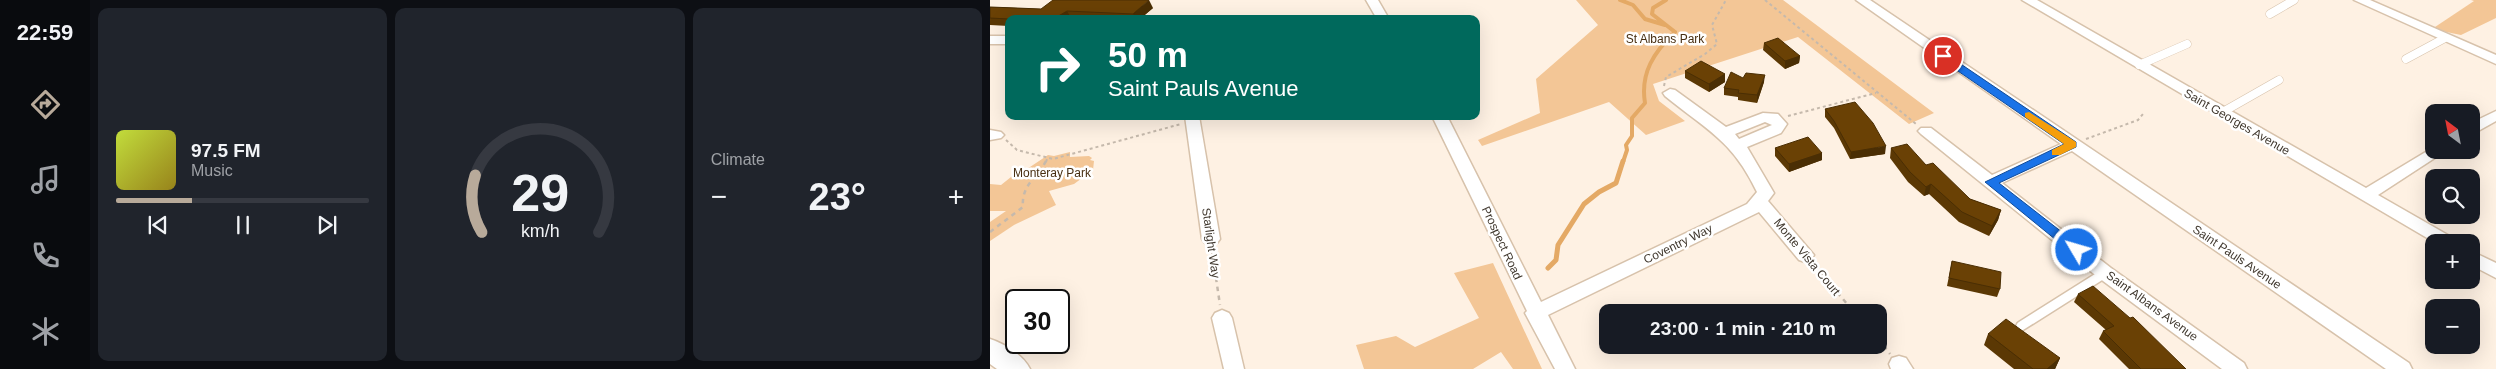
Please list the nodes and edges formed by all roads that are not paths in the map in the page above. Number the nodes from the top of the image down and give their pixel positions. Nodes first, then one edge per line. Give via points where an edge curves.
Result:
1 (1372, 0) edge
2 (1862, 0) edge
3 (2294, 0) edge
4 (2360, 0) edge
5 (2036, 1) edge
6 (2270, 14) dead end
7 (1381, 15) edge
8 (2445, 38) junction
9 (990, 40) edge
10 (1005, 40) edge
11 (2188, 44) dead end
12 (2406, 60) dead end
13 (2496, 60) edge
14 (2139, 65) junction
15 (2279, 80) dead end
16 (1670, 92) road end
17 (2221, 113) junction
18 (2496, 115) edge
19 (1193, 120) edge
20 (1440, 120) edge
21 (2480, 125) edge
22 (1926, 131) road end
23 (1724, 133) junction
24 (2072, 145) junction
25 (1736, 146) junction
26 (2425, 159) edge
27 (1991, 182) junction
28 (2366, 195) junction
29 (1759, 201) junction
30 (2433, 234) edge
31 (1211, 240) road end
32 (1804, 255) road end
33 (2480, 261) edge
34 (2496, 271) edge
35 (2105, 273) junction
36 (1535, 313) junction
37 (1222, 318) road end
38 (2021, 326) dead end
39 (990, 350) edge
40 (1017, 369) edge
41 (1234, 369) edge
42 (1565, 369) edge
43 (2237, 369) edge
44 (2402, 369) edge

1 - 7 street
2 - 24 street, Saint Pauls Avenue
3 - 6 lane
4 - 8 street
5 - 14 street, Saint Georges Avenue
8 - 12 lane
8 - 13 street
9 - 10 street
11 - 14 lane
14 - 17 street, Saint Georges Avenue
15 - 17 lane
16 - 23 street
17 - 28 street, Saint Georges Avenue
18 - 21 street
19 - 31 street, Starlight Way
20 - 36 street, Prospect Road via 1472,179
22 - 27 street, Saint Albans Avenue
23 - 25 street
23 - 25 street via 1763,118 1773,117 1780,124 1776,130
24 - 27 street
24 - 44 street, Saint Pauls Avenue
25 - 29 street via 1766,193
26 - 28 street
27 - 35 street, Saint Albans Avenue
28 - 30 street, Saint Georges Avenue
29 - 32 street, Monte Vista Court
29 - 36 street, Coventry Way via 1753,208
33 - 34 street
35 - 38 lane
35 - 43 street, Saint Albans Avenue
36 - 42 street, Prospect Road
37 - 41 street
39 - 40 street

